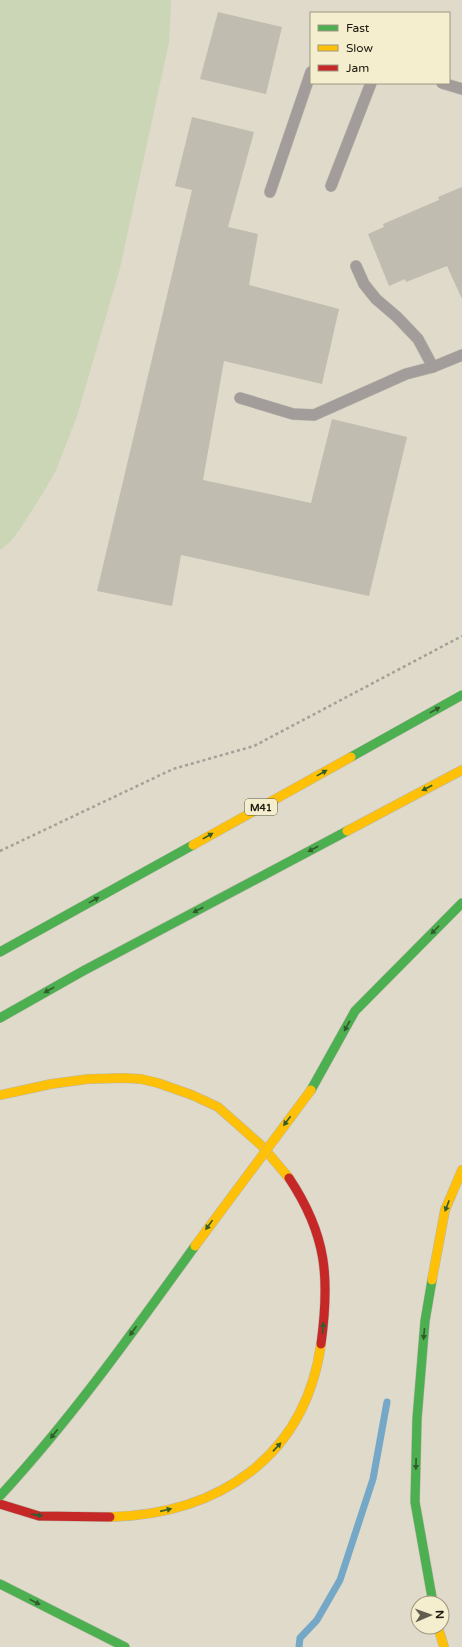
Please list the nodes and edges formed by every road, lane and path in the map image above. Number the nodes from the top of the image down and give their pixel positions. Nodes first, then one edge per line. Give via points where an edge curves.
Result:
1 (310, 75) edge
2 (371, 84) edge
3 (445, 84) edge
4 (462, 89) edge
5 (331, 186) dead end
6 (270, 192) dead end
7 (356, 266) dead end
8 (462, 355) edge
9 (433, 367) junction
10 (240, 398) dead end
11 (462, 636) edge
12 (462, 695) edge
13 (462, 770) edge
14 (0, 851) edge
15 (462, 902) edge
16 (60, 918) junction
17 (23, 929) dead end
18 (0, 952) edge
19 (0, 1018) edge
20 (0, 1095) edge
21 (462, 1170) edge
22 (0, 1496) edge
23 (0, 1504) edge
24 (0, 1584) edge
25 (432, 1595) edge
26 (440, 1635) edge
27 (125, 1647) edge
28 (444, 1647) edge

1 - 6 lane
2 - 5 lane
3 - 4 lane
7 - 9 lane via 364,284 376,299 418,339
8 - 9 lane
9 - 10 lane via 406,374 314,415 293,414
11 - 14 path via 254,746 173,769
16 -> 12 highway, M41
13 -> 19 highway via 83,971
15 -> 22 highway, bridge via 355,1011 311,1090 238,1185 105,1370 30,1465
16 - 17 highway
16 - 18 highway, M41
23 -> 20 highway via 34,1515 138,1517 184,1506 223,1491 255,1470 288,1435 309,1396 322,1346 326,1280 314,1223 287,1175 258,1142 216,1106 177,1089 141,1079 98,1078 32,1087
21 -> 25 highway via 445,1210 425,1321 416,1419 415,1502
24 -> 27 highway
26 - 28 highway

